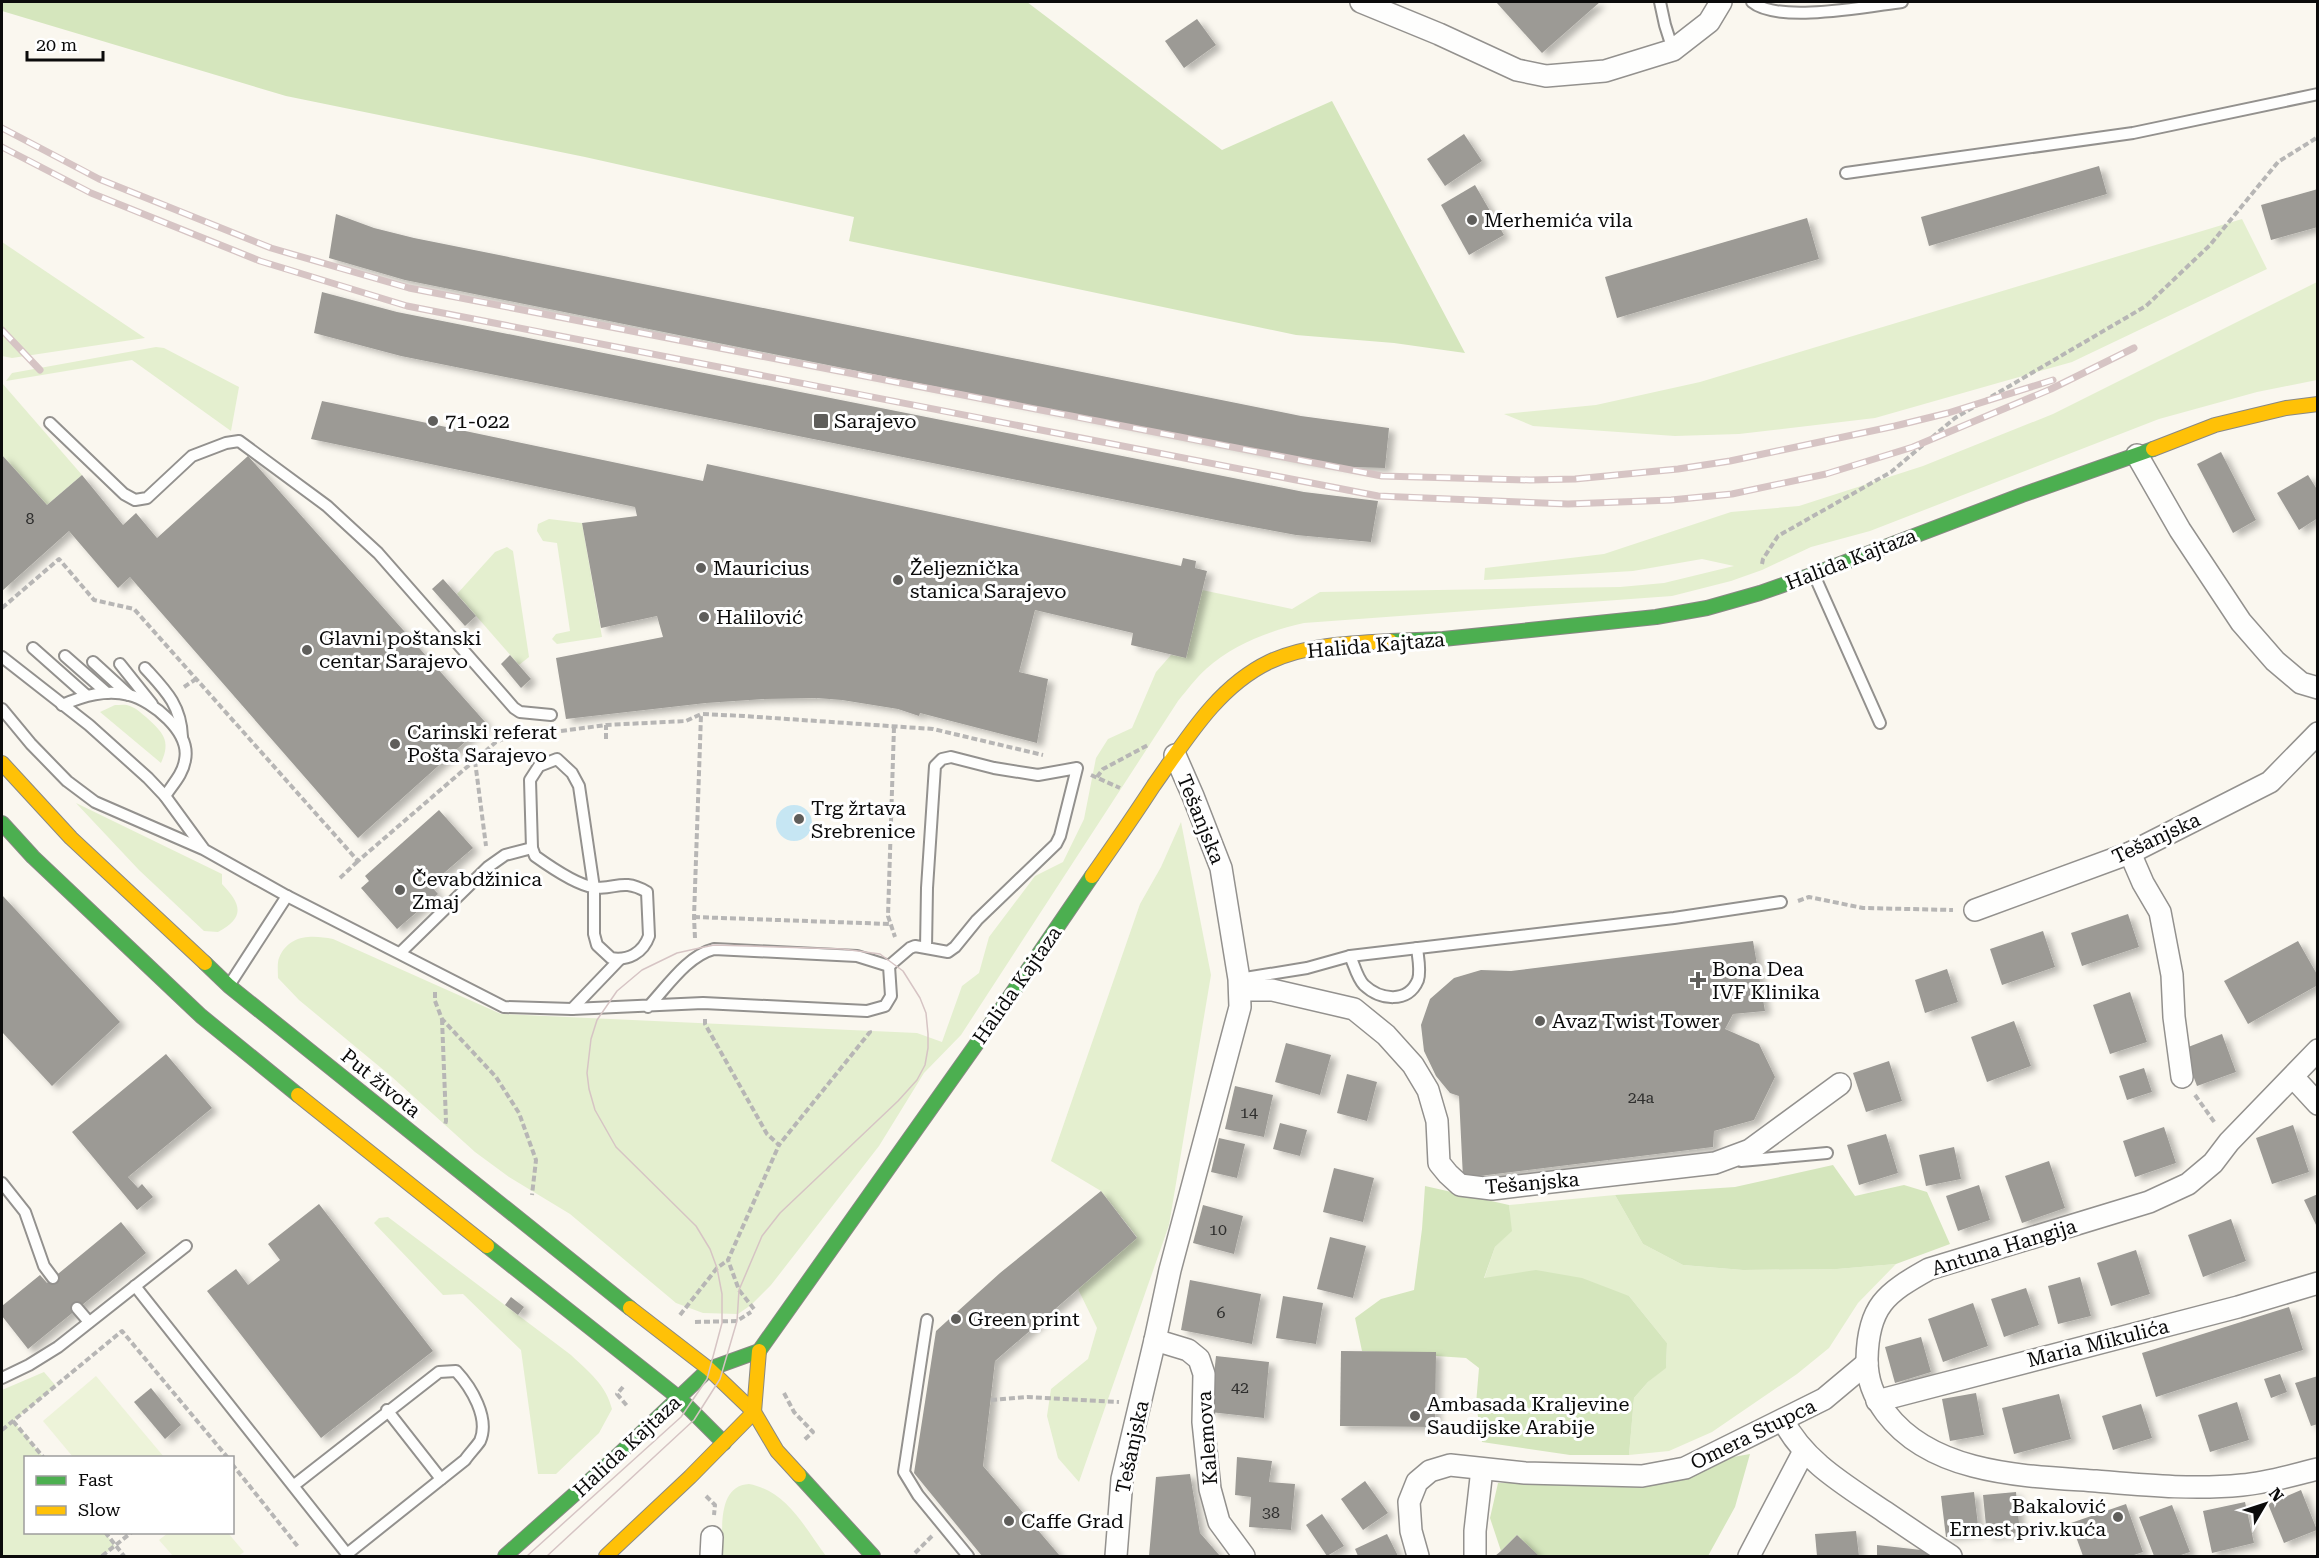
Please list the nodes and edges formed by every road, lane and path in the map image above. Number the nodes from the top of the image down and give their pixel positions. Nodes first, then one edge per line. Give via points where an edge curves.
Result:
1 (1361, 2) edge
2 (1660, 2) edge
3 (1721, 2) edge
4 (1752, 2) edge
5 (1902, 2) edge
6 (1674, 50) junction
7 (2318, 94) edge
8 (2318, 137) edge
9 (1846, 173) dead end
10 (2318, 404) edge
11 (50, 423) dead end
12 (2137, 455) junction
13 (1814, 574) junction
14 (1760, 593) junction
15 (2, 608) edge
16 (33, 648) dead end
17 (65, 656) dead end
18 (2, 657) edge
19 (93, 662) dead end
20 (120, 664) dead end
21 (145, 668) dead end
22 (2318, 688) edge
23 (107, 693) junction
24 (86, 695) junction
25 (130, 695) junction
26 (62, 705) junction
27 (2, 709) edge
28 (156, 709) junction
29 (701, 714) junction
30 (551, 715) dead end
31 (1880, 723) dead end
32 (606, 725) junction
33 (894, 726) junction
34 (553, 731) dead end
35 (542, 733) dead end
36 (2318, 733) edge
37 (182, 737) junction
38 (606, 739) dead end
39 (1180, 750) junction
40 (1045, 755) dead end
41 (475, 760) junction
42 (2, 763) edge
43 (1098, 777) dead end
44 (165, 796) junction
45 (2, 823) edge
46 (532, 848) junction
47 (203, 849) junction
48 (2130, 853) junction
49 (358, 861) junction
50 (488, 867) junction
51 (340, 878) dead end
52 (594, 888) junction
53 (287, 896) junction
54 (1781, 903) joint
55 (1975, 910) joint
56 (694, 917) junction
57 (890, 924) junction
58 (694, 930) dead end
59 (926, 948) junction
60 (1417, 948) junction
61 (400, 953) junction
62 (904, 953) junction
63 (1350, 956) junction
64 (620, 959) junction
65 (889, 966) junction
66 (435, 970) junction
67 (1239, 984) junction
68 (229, 986) junction
69 (704, 1003) junction
70 (648, 1007) junction
71 (572, 1009) junction
72 (867, 1011) junction
73 (442, 1019) junction
74 (2318, 1050) edge
75 (2182, 1077) joint
76 (2293, 1077) junction
77 (1840, 1084) dead end
78 (2318, 1104) edge
79 (2229, 1142) junction
80 (778, 1145) junction
81 (434, 1151) junction
82 (1827, 1153) dead end
83 (1715, 1163) junction
84 (2, 1183) edge
85 (529, 1226) junction
86 (186, 1246) dead end
87 (728, 1260) junction
88 (53, 1278) dead end
89 (2318, 1283) edge
90 (135, 1286) junction
91 (78, 1308) dead end
92 (754, 1310) junction
93 (680, 1315) junction
94 (927, 1320) dead end
95 (89, 1322) junction
96 (771, 1334) junction
97 (664, 1335) junction
98 (1155, 1340) junction
99 (759, 1351) junction
100 (1867, 1363) junction
101 (709, 1369) junction
102 (2, 1378) edge
103 (679, 1398) junction
104 (991, 1400) dead end
105 (1109, 1401) dead end
106 (1877, 1401) junction
107 (387, 1410) junction
108 (754, 1412) junction
109 (1783, 1420) junction
110 (13, 1421) junction
111 (2, 1430) edge
112 (723, 1443) junction
113 (777, 1450) junction
114 (1804, 1451) junction
115 (42, 1456) edge
116 (225, 1456) edge
117 (234, 1467) edge
118 (1482, 1469) junction
119 (2318, 1469) edge
120 (690, 1477) junction
121 (441, 1479) junction
122 (293, 1486) junction
123 (106, 1534) edge
124 (131, 1534) edge
125 (115, 1546) junction
126 (711, 1547) edge
127 (299, 1548) dead end
128 (347, 1556) edge
129 (102, 1557) edge
130 (124, 1557) edge
131 (505, 1557) edge
132 (606, 1557) edge
133 (873, 1557) edge
134 (968, 1557) edge
135 (1116, 1557) edge
136 (1244, 1557) edge
137 (1418, 1557) edge
138 (1475, 1557) edge
139 (1749, 1557) edge
140 (1951, 1557) edge

1 - 6 street via 1517,70 1546,76 1605,71
2 - 6 lane
3 - 6 street via 1709,22
4 - 5 lane via 1758,7 1817,13
7 - 9 lane via 2133,133
8 - 14 path via 2278,162 2210,245 2146,306 1955,418 1891,472 1778,536 1763,559
10 - 12 main road, Halida Kajtaza via 2216,425
11 - 30 lane via 135,500 147,498 192,456 238,441 327,506 378,553 514,708
12 - 13 main road, Halida Kajtaza
12 - 22 street via 2180,530 2241,622 2275,661 2301,683
13 - 14 main road, Halida Kajtaza
13 - 31 lane
14 - 39 main road, Halida Kajtaza via 1707,608 1656,616 1304,650 1270,661 1236,682 1218,699
15 - 49 path via 59,559 94,600 134,609
16 - 24 lane
17 - 23 lane
18 - 26 lane
19 - 25 lane
20 - 28 lane
21 - 37 lane via 171,697 181,722
23 - 24 lane
23 - 25 lane
24 - 26 lane
25 - 28 lane
26 - 44 lane
27 - 47 lane via 67,781 95,802
28 - 37 lane
29 - 32 path via 686,721
29 - 33 path
29 - 56 path
32 - 34 path
32 - 38 path
33 - 40 path via 933,729
33 - 57 path
35 - 41 path via 508,737
36 - 48 street, Tešanjska via 2270,782
37 - 44 lane via 186,757 182,772
39 - 43 path via 1161,737 1103,769
39 - 67 street, Tešanjska via 1221,868
39 - 96 main road, Halida Kajtaza
41 - 49 path
41 - 50 path
42 - 68 main road, Put života via 71,838
44 - 47 lane
45 - 103 main road via 201,1017
46 - 50 lane via 505,855
46 - 52 lane via 544,862
46 - 52 lane via 530,780 539,766 556,759 572,773 579,786
47 - 53 lane
48 - 55 street, Tešanjska
48 - 75 street via 2160,912 2172,975
49 - 51 path
50 - 61 lane
52 - 64 lane via 597,945 604,954
52 - 64 lane via 627,884 646,892 647,942 636,954
53 - 61 lane
53 - 68 lane
54 - 55 path via 1791,904 1809,897 1863,908
54 - 60 lane
56 - 57 path
56 - 58 path
57 - 62 path
59 - 59 lane via 935,766 942,759 951,758 1038,775 1077,768 1056,844 977,920 955,947 948,952
59 - 62 lane via 915,946
60 - 63 lane
60 - 63 lane via 1419,978 1412,990 1392,998 1362,984
61 - 66 lane
62 - 65 lane
63 - 67 lane
64 - 71 lane
65 - 70 lane via 857,956 714,949 684,968
65 - 72 lane via 891,996 885,1006
66 - 71 lane via 504,1007
66 - 73 path via 435,1000
67 - 83 street, Tešanjska via 1354,1009 1386,1035 1413,1065 1428,1090 1437,1121 1439,1163 1460,1185 1492,1189
67 - 98 street, Tešanjska via 1240,1007
68 - 81 main road, Put života
69 - 70 lane
69 - 72 lane
69 - 80 path via 705,1024 767,1134
70 - 71 lane
72 - 80 path via 870,1032
73 - 81 path via 446,1121
73 - 85 path via 496,1077 519,1113 536,1160
74 - 76 street, Antuna Hangija
75 - 79 path
76 - 78 street
76 - 79 street, Antuna Hangija
77 - 83 street, Tešanjska via 1750,1150
79 - 100 street, Antuna Hangija via 2213,1163 2188,1184 2149,1202 1929,1269 1901,1284 1877,1308 1868,1335
80 - 87 path
81 - 85 main road, Put života
82 - 83 lane
84 - 88 lane via 25,1212 44,1266
85 - 97 main road, Put života
86 - 90 lane
87 - 92 path via 739,1290
87 - 93 path via 717,1268
89 - 106 street, Maria Mikulića
90 - 95 lane
90 - 122 lane
91 - 95 lane
92 - 93 path via 737,1321 722,1323 696,1323
92 - 96 path
93 - 97 path
94 - 134 lane via 904,1472
95 - 102 lane via 29,1365
96 - 99 main road, Halida Kajtaza
97 - 101 main road, Put života
98 - 135 street, Tešanjska via 1122,1479
98 - 136 street, Kalemova via 1188,1350 1198,1359 1204,1374 1203,1422 1210,1490 1219,1522
99 - 101 main road, Halida Kajtaza
99 - 108 main road
100 - 106 street, Antuna Hangija
100 - 109 street, Omera Stupca via 1824,1399
101 - 103 main road, Halida Kajtaza
101 - 108 main road, Put života
103 - 112 main road
103 - 131 main road, Halida Kajtaza
104 - 105 path via 1028,1397
106 - 119 street, Antuna Hangija via 1908,1437 1930,1450 1995,1470 2181,1487 2243,1485
107 - 121 lane
107 - 121 lane via 440,1371 456,1371 467,1382 482,1417 480,1440 465,1460
107 - 122 lane
108 - 112 main road
108 - 113 main road, Put života
109 - 114 street
109 - 118 street, Omera Stupca via 1685,1468 1661,1473 1642,1476
110 - 111 path
110 - 115 path
110 - 116 path via 122,1331
112 - 113 main road
112 - 120 main road
113 - 133 main road, Put života
114 - 139 street
114 - 140 street via 1856,1493
117 - 127 path
118 - 137 street, Omera Stupca via 1450,1465 1430,1471 1417,1482 1409,1502
118 - 138 street
120 - 126 path via 715,1505
120 - 132 main road
121 - 128 lane
122 - 128 lane
123 - 125 path
124 - 125 path
125 - 129 path
125 - 130 path

